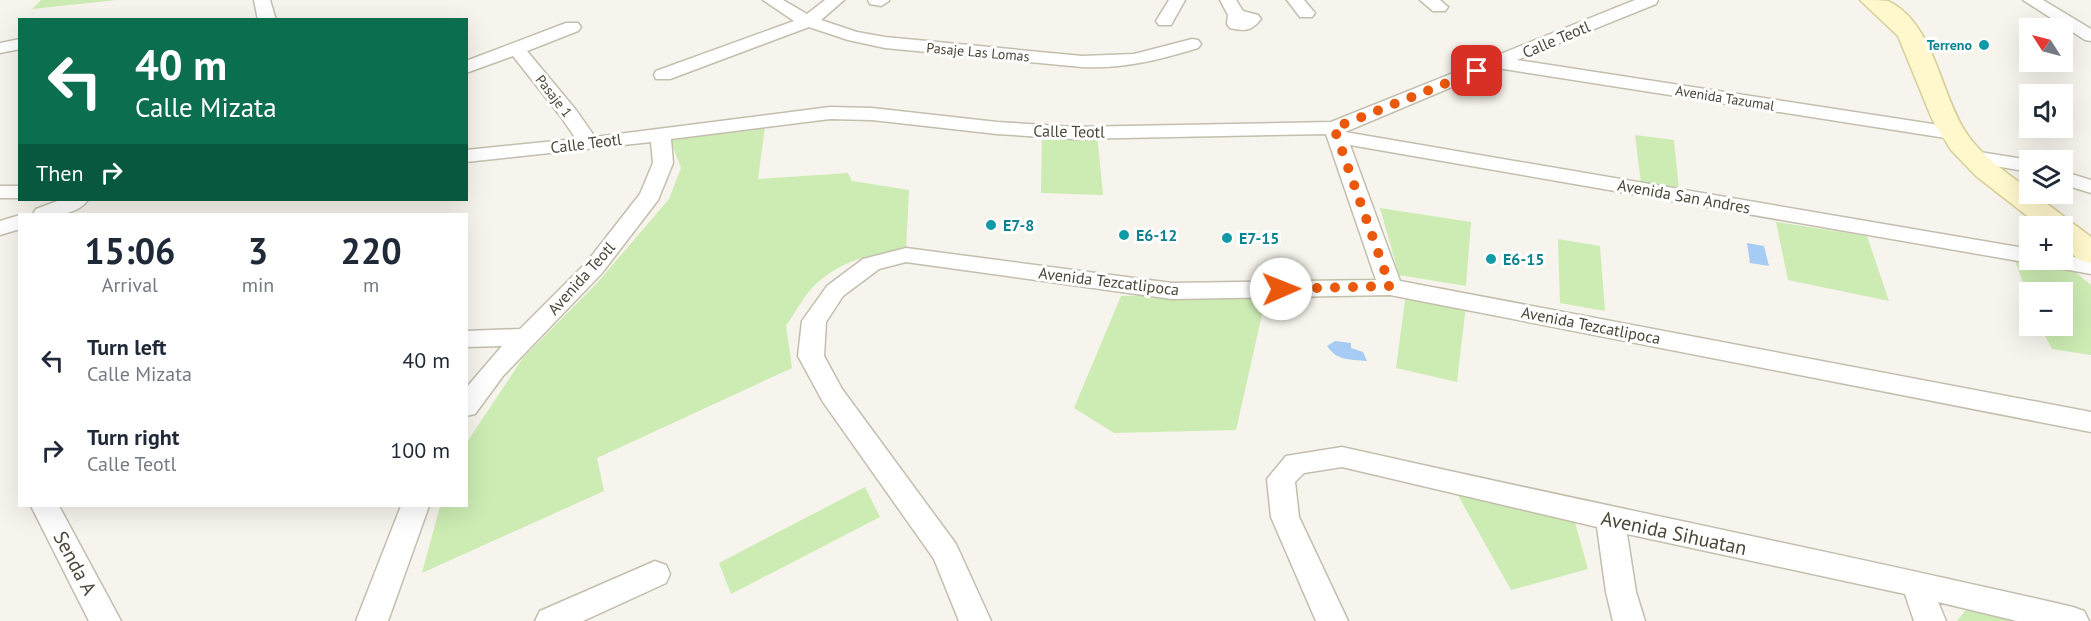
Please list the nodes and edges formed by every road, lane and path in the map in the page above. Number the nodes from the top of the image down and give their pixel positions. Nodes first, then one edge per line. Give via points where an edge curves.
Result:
1 (262, 0) edge
2 (771, 0) edge
3 (836, 0) edge
4 (1177, 0) edge
5 (1295, 0) edge
6 (1650, 0) edge
7 (1872, 0) edge
8 (2031, 0) edge
9 (1306, 13) dead end
10 (266, 18) edge
11 (1165, 21) dead end
12 (807, 22) junction
13 (572, 27) dead end
14 (2091, 36) edge
15 (18, 44) edge
16 (1192, 44) dead end
17 (0, 48) edge
18 (518, 50) junction
19 (1498, 63) junction
20 (468, 67) edge
21 (663, 75) dead end
22 (1336, 132) junction
23 (1952, 133) junction
24 (660, 134) junction
25 (589, 144) junction
26 (468, 156) edge
27 (1973, 157) junction
28 (2019, 164) edge
29 (2073, 181) edge
30 (2091, 187) edge
31 (75, 201) edge
32 (46, 213) edge
33 (2046, 216) edge
34 (18, 223) edge
35 (0, 228) edge
36 (2073, 239) edge
37 (2091, 253) edge
38 (2019, 254) edge
39 (2073, 264) edge
40 (2091, 267) edge
41 (1390, 286) junction
42 (526, 337) junction
43 (468, 339) edge
44 (468, 404) edge
45 (2091, 422) edge
46 (46, 507) edge
47 (415, 507) edge
48 (1610, 519) junction
49 (655, 574) dead end
50 (1916, 584) junction
51 (105, 621) edge
52 (372, 621) edge
53 (551, 621) edge
54 (975, 621) edge
55 (1332, 621) edge
56 (1629, 621) edge
57 (1930, 621) edge
58 (2073, 621) edge

1 - 10 street
2 - 12 street, Pasaje Las Lomas
3 - 12 street
4 - 11 street
5 - 9 street
6 - 19 street, Calle Teotl
7 - 23 main road via 1901,25 1914,45
8 - 14 street
12 - 16 street, Pasaje Las Lomas via 896,45 1059,60 1129,61
12 - 21 street
13 - 18 street
15 - 17 street
18 - 20 street
18 - 25 street, Pasaje 1
19 - 22 street, Calle Teotl
19 - 23 street, Avenida Tazumal
22 - 24 street, Calle Teotl via 1074,133 830,113
22 - 38 street, Avenida San Andres
22 - 41 street
23 - 27 main road
24 - 25 street, Calle Teotl
24 - 42 street, Avenida Teotl via 663,164 650,195 594,268
25 - 26 street, Calle Teotl
27 - 28 street
27 - 33 main road
29 - 30 street
31 - 32 street
34 - 35 street
36 - 37 main road
39 - 40 street
41 - 45 street, Avenida Tezcatlipoca
41 - 54 street, Avenida Tezcatlipoca via 1172,291 906,255 871,264 835,291 814,321 811,356 832,395 946,553
42 - 43 street
42 - 44 street, Avenida Teotl
46 - 51 street, Senda A
47 - 52 street
48 - 50 street, Avenida Sihuatan
48 - 55 street, Avenida Sihuatan via 1342,457 1296,463 1281,478 1285,517
48 - 56 street
49 - 53 street
50 - 57 street
50 - 58 street, Avenida Sihuatan

